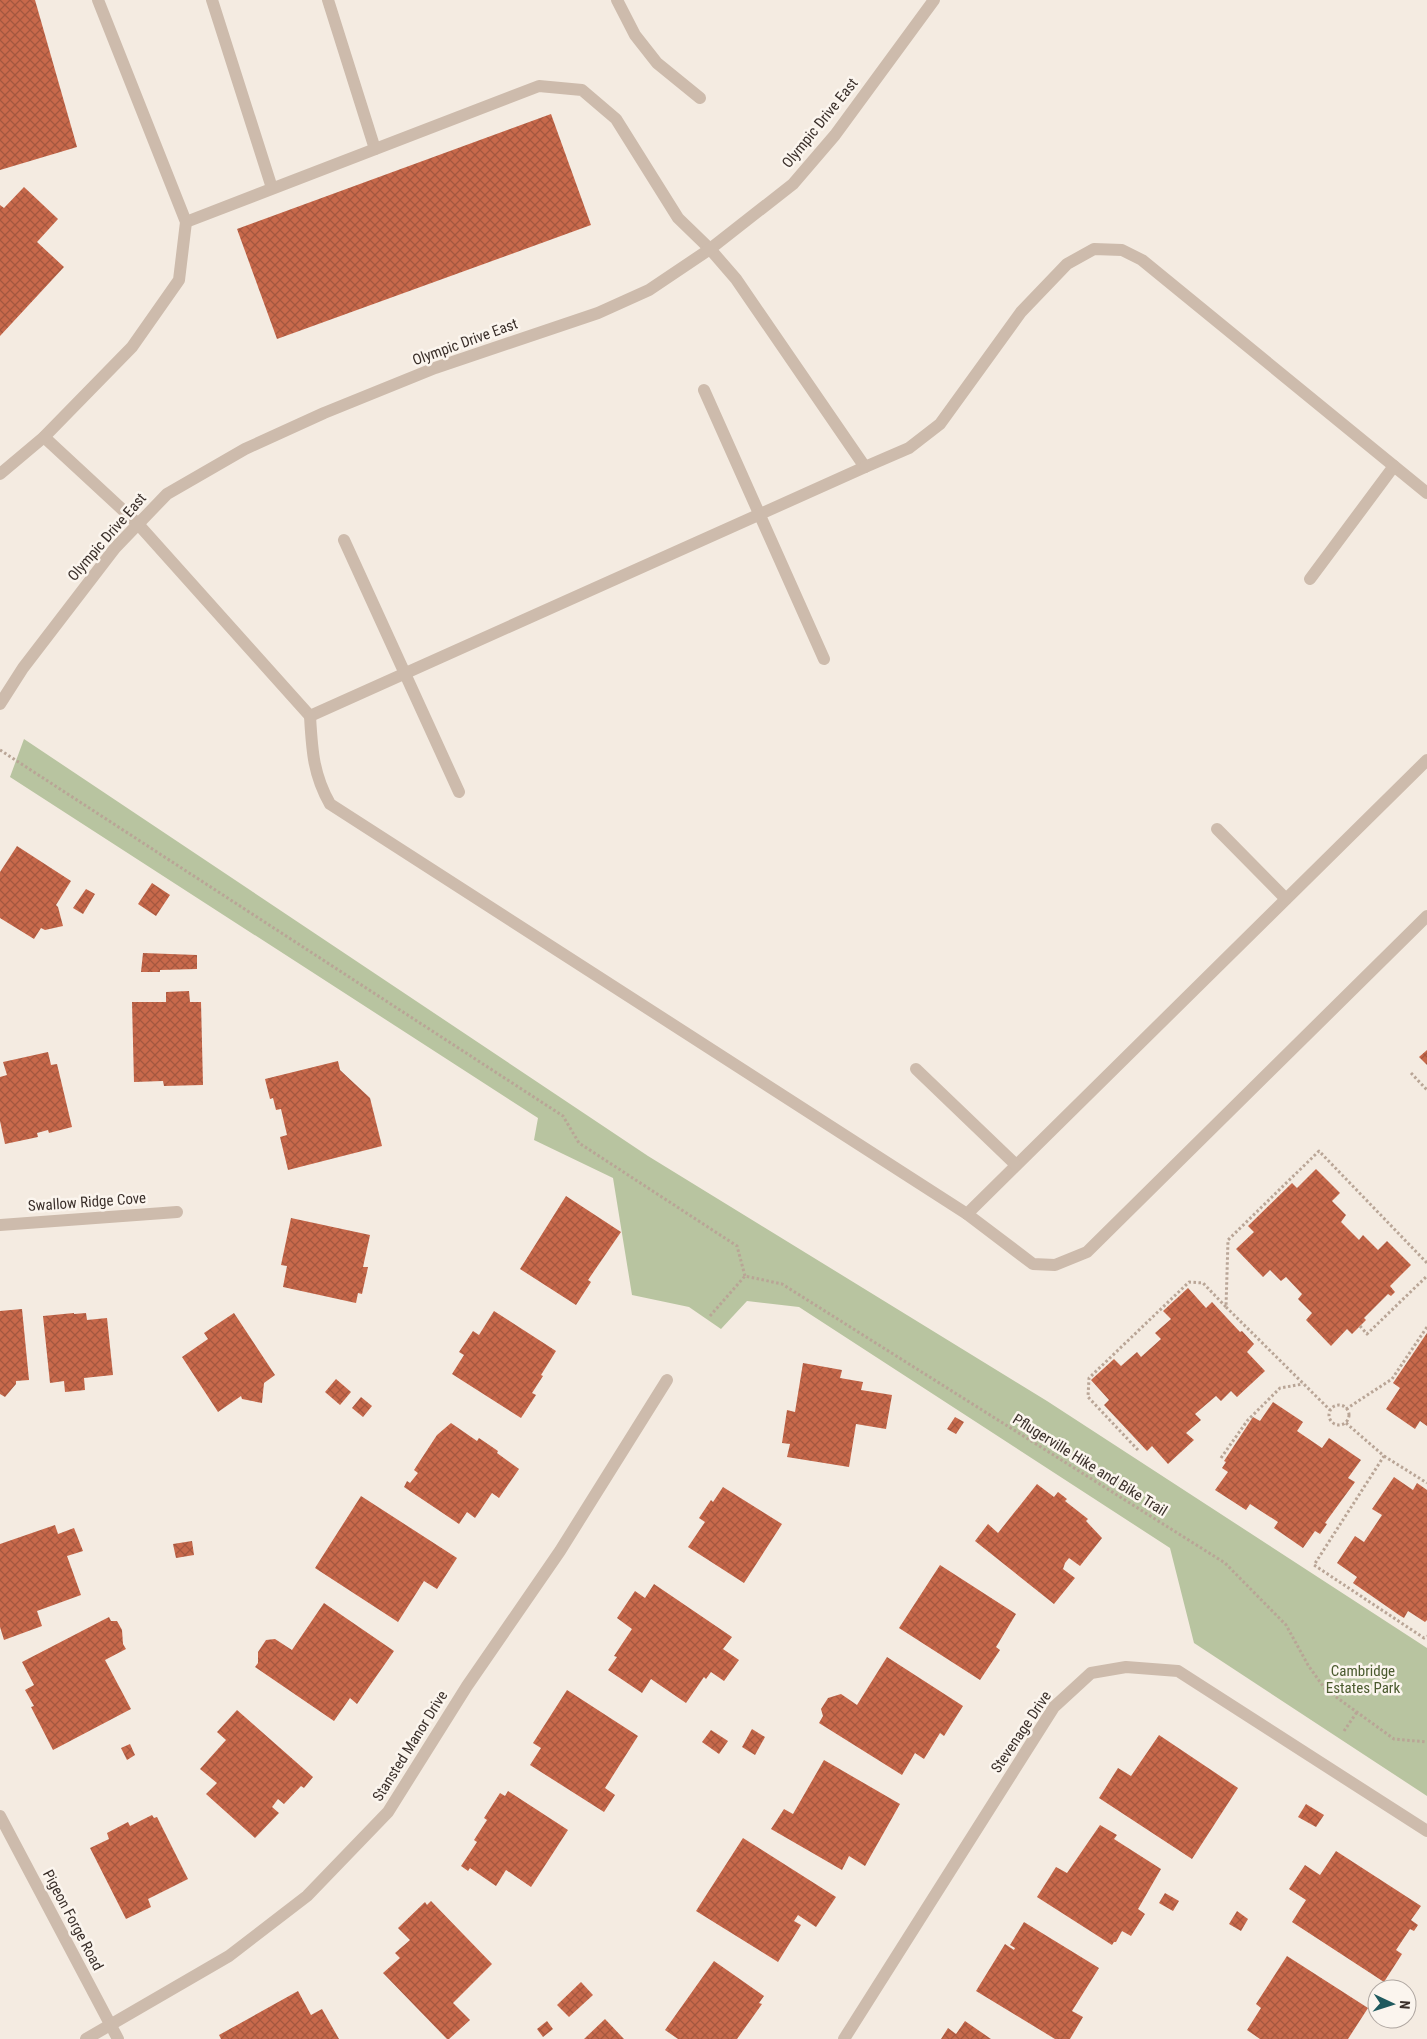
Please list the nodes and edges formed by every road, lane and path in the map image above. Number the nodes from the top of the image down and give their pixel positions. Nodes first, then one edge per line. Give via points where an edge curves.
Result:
1 (98, 0) edge
2 (212, 0) edge
3 (328, 0) edge
4 (617, 0) edge
5 (934, 0) edge
6 (700, 98) dead end
7 (375, 149) junction
8 (272, 188) junction
9 (186, 222) junction
10 (710, 249) junction
11 (704, 390) dead end
12 (44, 437) junction
13 (1394, 466) junction
14 (865, 467) junction
15 (0, 474) edge
16 (1427, 492) edge
17 (761, 515) junction
18 (138, 524) junction
19 (344, 540) dead end
20 (1310, 579) dead end
21 (824, 659) dead end
22 (406, 673) junction
23 (0, 704) edge
24 (310, 716) junction
25 (0, 750) edge
26 (1427, 760) edge
27 (459, 792) dead end
28 (1217, 829) dead end
29 (1286, 899) junction
30 (1427, 916) edge
31 (916, 1068) dead end
32 (1411, 1073) dead end
33 (1427, 1090) edge
34 (1016, 1165) junction
35 (177, 1212) dead end
36 (967, 1214) junction
37 (0, 1225) edge
38 (1427, 1263) edge
39 (745, 1276) junction
40 (1427, 1276) edge
41 (1226, 1307) junction
42 (710, 1316) dead end
43 (1360, 1326) dead end
44 (1427, 1327) edge
45 (667, 1380) dead end
46 (1304, 1384) junction
47 (1346, 1409) junction
48 (1330, 1410) junction
49 (1346, 1423) junction
50 (1138, 1450) dead end
51 (1384, 1456) junction
52 (1221, 1458) dead end
53 (1427, 1483) edge
54 (1427, 1636) edge
55 (1357, 1712) junction
56 (1344, 1731) dead end
57 (1427, 1742) edge
58 (0, 1816) edge
59 (1427, 1831) edge
60 (111, 2026) junction
61 (86, 2039) edge
62 (118, 2039) edge
63 (844, 2039) edge

1 - 9 street
2 - 8 street
3 - 7 street
4 - 6 street via 634,35 657,64
5 - 10 street, Olympic Drive East via 835,135 793,184
7 - 8 street
7 - 10 street via 539,86 582,90 616,119 678,218
8 - 9 street
9 - 12 street via 179,280 132,347
10 - 14 street via 736,280
10 - 18 street, Olympic Drive East via 649,290 606,309 436,368 245,449 166,494
11 - 17 street
12 - 15 street
12 - 18 street
13 - 14 street via 1142,260 1122,250 1094,249 1067,264 1021,312 940,424 909,448
13 - 16 street
13 - 20 street
14 - 17 street
17 - 21 street
17 - 22 street
18 - 23 street, Olympic Drive East via 72,602
18 - 24 street
19 - 22 street
22 - 24 street
22 - 27 street
24 - 36 street via 312,754 320,786 330,804
25 - 39 path via 563,1116 579,1143 737,1246
26 - 29 street
28 - 29 street
29 - 34 street
30 - 36 street via 1087,1252 1055,1265 1033,1264
31 - 34 street
32 - 33 path
34 - 36 street
35 - 37 street, Swallow Ridge Cove
38 - 41 path via 1319,1151 1228,1240
39 - 42 path
39 - 55 path, Pflugerville Hike and Bike Trail via 782,1284 1225,1562 1286,1625 1325,1689
40 - 43 path via 1367,1334
41 - 46 path
41 - 50 path via 1203,1283 1189,1282 1089,1378 1088,1396
44 - 47 path via 1392,1379
45 - 60 street, Stansted Manor Drive via 388,1812 307,1896 237,1950
46 - 48 path
46 - 52 path via 1280,1388 1247,1421
47 - 48 path via 1339,1405
47 - 49 path via 1349,1414
48 - 49 path via 1329,1419 1334,1424
49 - 51 path
51 - 53 path
51 - 54 path via 1314,1565 1424,1638
55 - 56 path
55 - 57 path, Pflugerville Hike and Bike Trail via 1394,1739
58 - 60 street, Pigeon Forge Road
59 - 63 street, Stevenage Drive via 1178,1671 1126,1667 1091,1672 1054,1706
60 - 61 street, Stansted Manor Drive
60 - 62 street, Pigeon Forge Road

